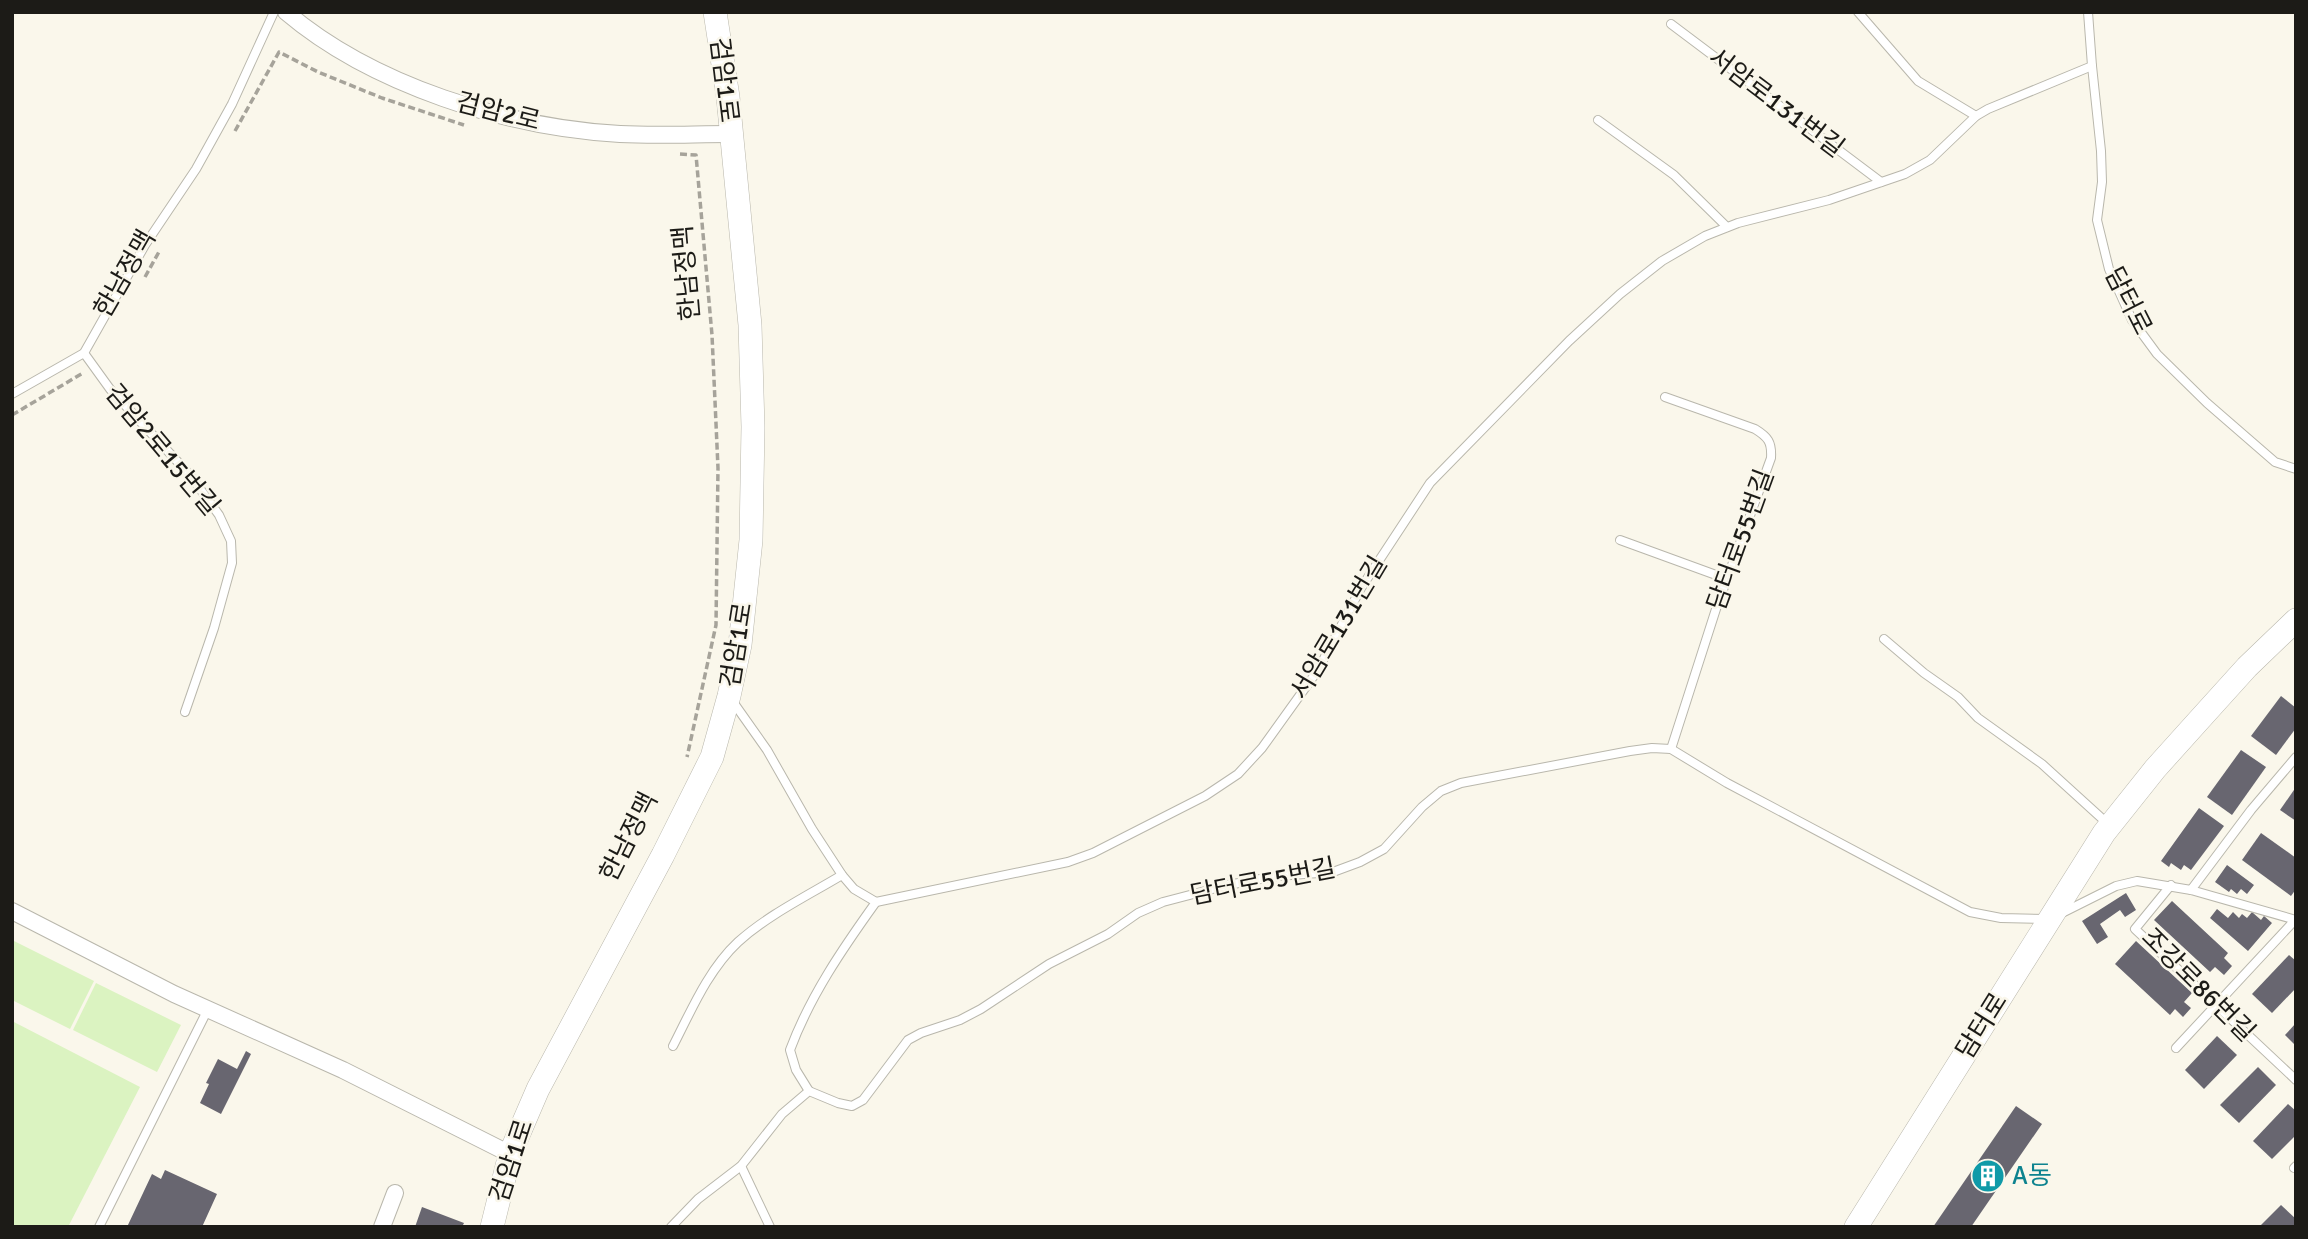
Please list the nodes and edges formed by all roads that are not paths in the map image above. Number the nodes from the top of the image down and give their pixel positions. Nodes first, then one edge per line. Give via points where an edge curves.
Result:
1 (274, 12) edge
2 (286, 12) edge
3 (715, 12) edge
4 (1858, 12) edge
5 (2088, 12) edge
6 (1671, 24) dead end
7 (2092, 66) junction
8 (1976, 116) junction
9 (1598, 120) dead end
10 (732, 134) junction
11 (1881, 182) junction
12 (1727, 227) junction
13 (84, 353) junction
14 (12, 394) edge
15 (1665, 397) dead end
16 (2296, 470) edge
17 (1620, 540) dead end
18 (1727, 579) junction
19 (2296, 620) edge
20 (1884, 639) dead end
21 (729, 696) junction
22 (186, 712) dead end
23 (1671, 749) junction
24 (2296, 757) edge
25 (2110, 826) junction
26 (842, 875) junction
27 (2171, 885) junction
28 (2190, 890) junction
29 (876, 902) junction
30 (12, 911) edge
31 (2049, 919) junction
32 (2296, 920) edge
33 (2216, 1005) junction
34 (208, 1009) junction
35 (673, 1046) dead end
36 (2176, 1048) dead end
37 (2296, 1080) edge
38 (809, 1091) junction
39 (510, 1154) junction
40 (741, 1166) junction
41 (395, 1193) dead end
42 (99, 1227) edge
43 (382, 1227) edge
44 (492, 1227) edge
45 (671, 1227) edge
46 (770, 1227) edge
47 (1856, 1227) edge

1 - 13 lane via 196,169 145,246
2 - 10 street, 검암2로 via 310,33 376,69 485,112 583,131
3 - 10 street, 검암1로
4 - 8 lane via 1918,81
5 - 7 lane
6 - 11 lane, 서암로131번길
7 - 8 lane, 서암로131번길
7 - 16 lane, 담터로 via 2101,151 2097,220 2109,269 2132,320 2157,354 2207,403 2274,462
8 - 11 lane, 서암로131번길 via 1930,160
9 - 12 lane via 1674,175
10 - 21 street, 검암1로 via 750,325 753,427 751,540 740,645
11 - 12 lane, 서암로131번길
12 - 29 lane, 서암로131번길 via 1662,261 1620,295 1430,482 1361,587 1318,670 1238,774 1205,796 1068,862
13 - 14 lane
13 - 22 lane, 검암2로15번길 via 110,389 190,475 219,514 231,541 232,563
15 - 18 lane, 담터로55번길 via 1755,429 1772,444
17 - 18 lane
18 - 23 lane, 담터로55번길
19 - 25 street, 담터로 via 2200,719
20 - 25 lane via 1978,718 2042,764
21 - 26 lane
21 - 39 street, 검암1로 via 712,757 543,1078
23 - 31 lane via 1970,912
23 - 38 lane, 담터로55번길 via 1630,751 1493,776 1441,791 1384,849 1360,862 1332,872 1228,885 1138,913 981,1009 908,1040 863,1100 852,1106
24 - 28 lane
25 - 31 street, 담터로
26 - 29 lane via 854,889
26 - 35 lane via 737,943 701,992
27 - 28 lane, 조강로86번길
27 - 31 lane, 조강로86번길 via 2137,881 2116,886
27 - 33 lane, 조강로86번길 via 2135,929
28 - 32 lane, 조강로86번길
29 - 38 lane via 819,989 790,1050
30 - 34 street
31 - 47 street, 담터로
32 - 33 lane
33 - 36 lane
33 - 37 lane, 조강로86번길
34 - 39 street
34 - 42 lane
38 - 40 lane via 782,1114
39 - 44 street, 검암1로
40 - 45 lane
40 - 46 lane
41 - 43 street

